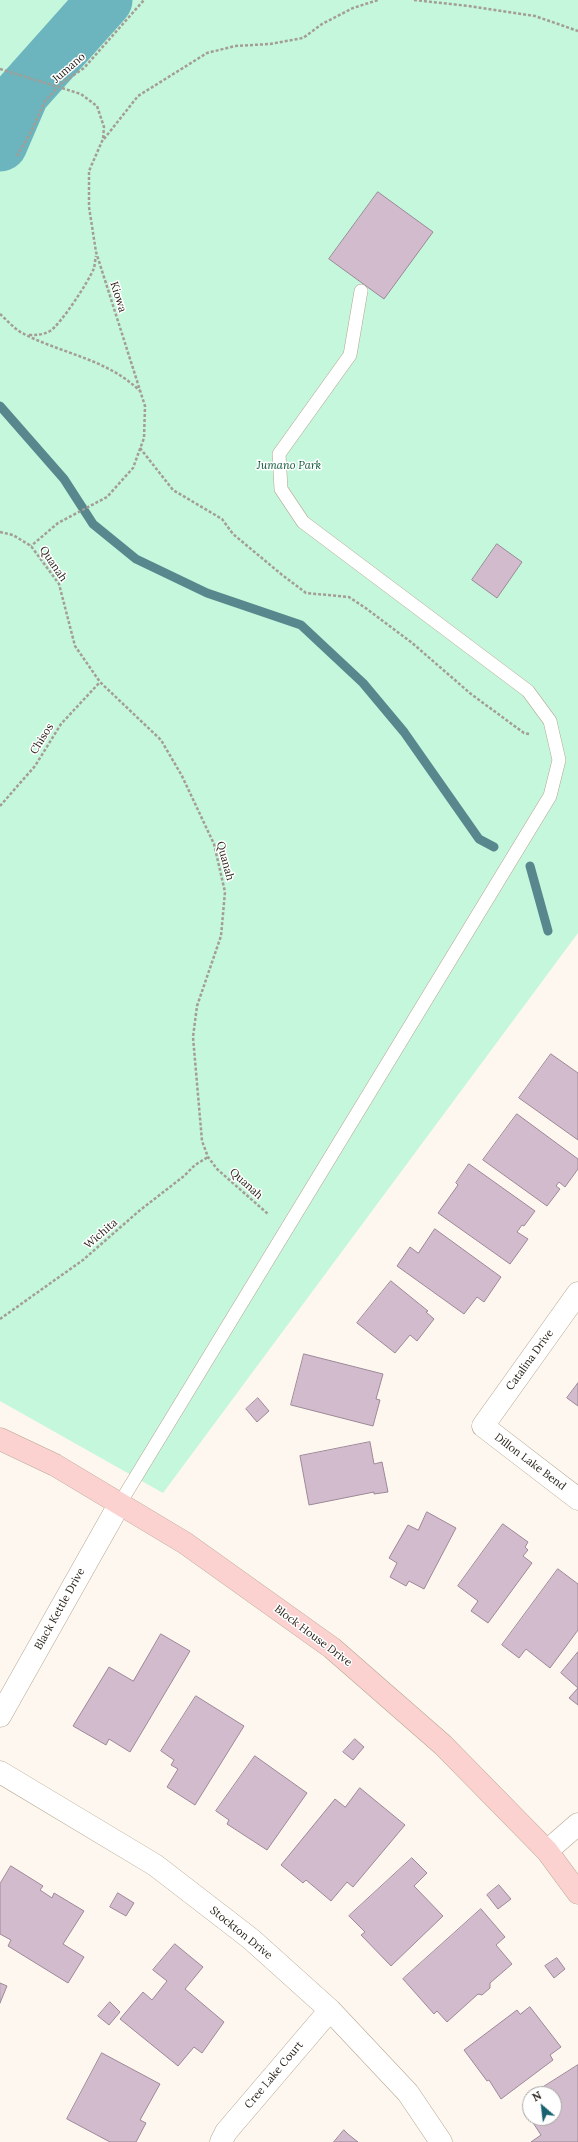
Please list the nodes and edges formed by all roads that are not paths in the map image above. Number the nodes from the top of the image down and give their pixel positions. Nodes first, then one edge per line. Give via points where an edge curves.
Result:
1 (361, 291) dead end
2 (578, 1293) edge
3 (483, 1426) joint
4 (0, 1439) edge
5 (578, 1498) edge
6 (120, 1503) junction
7 (0, 1716) edge
8 (0, 1772) edge
9 (578, 1824) edge
10 (547, 1851) junction
11 (578, 1893) edge
12 (330, 2010) junction
13 (221, 2142) edge
14 (441, 2142) edge

1 - 6 lane via 350,355 279,454 281,489 303,522 528,691 550,721 559,760 550,796
2 - 3 street, Catalina Drive
3 - 5 street, Dillon Lake Bend
4 - 6 street, Block House Drive via 55,1465
6 - 7 street, Black Kettle Drive
6 - 10 street, Block House Drive via 185,1543 332,1648 443,1745
8 - 12 street, Stockton Drive via 155,1865 251,1939
9 - 10 street
10 - 11 street, Block House Drive
12 - 13 street, Cree Lake Court via 226,2132
12 - 14 street, Stockton Drive via 408,2093

